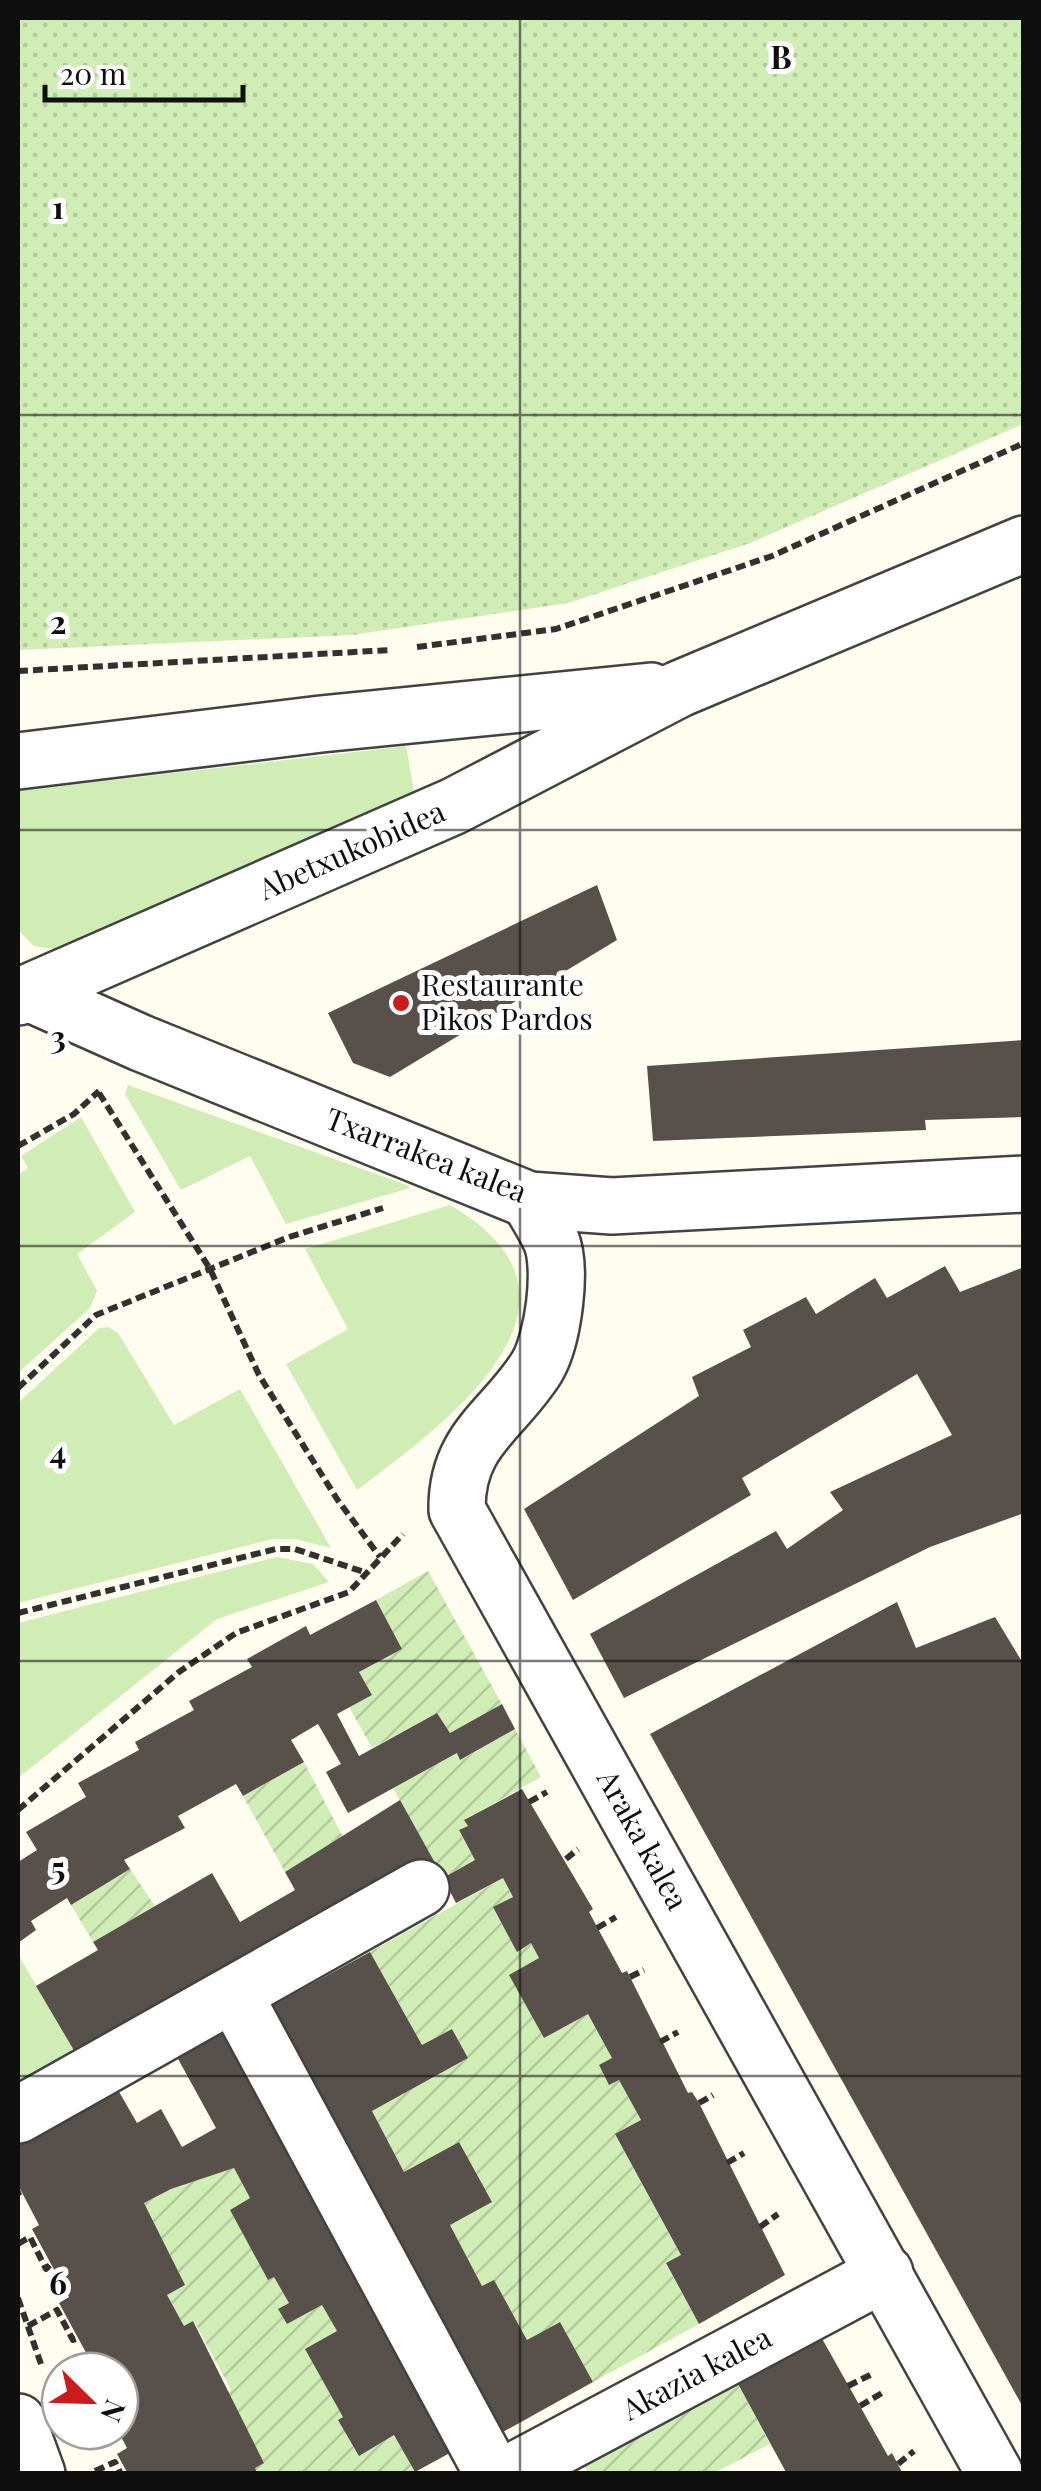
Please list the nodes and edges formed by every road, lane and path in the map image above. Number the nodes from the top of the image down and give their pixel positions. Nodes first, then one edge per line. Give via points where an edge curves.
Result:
1 (1024, 442) edge
2 (1000, 554) edge
3 (1024, 590) edge
4 (18, 672) edge
5 (679, 688) junction
6 (18, 762) edge
7 (24, 995) edge
8 (98, 1091) dead end
9 (1024, 1184) edge
10 (529, 1200) junction
11 (394, 1204) dead end
12 (210, 1269) junction
13 (18, 1388) edge
14 (416, 1521) dead end
15 (380, 1557) junction
16 (366, 1573) junction
17 (18, 1613) edge
18 (18, 1810) edge
19 (421, 1888) dead end
20 (234, 1996) junction
21 (18, 2115) edge
22 (18, 2244) edge
23 (50, 2264) dead end
24 (885, 2274) junction
25 (18, 2298) edge
26 (28, 2326) junction
27 (79, 2338) dead end
28 (40, 2361) edge
29 (18, 2422) edge
30 (114, 2462) dead end
31 (37, 2474) edge
32 (121, 2474) edge
33 (493, 2474) edge
34 (508, 2474) edge
35 (995, 2474) edge

1 - 4 path via 772,556 556,630 398,650
2 - 3 street
2 - 5 street, Abetxukobidea
5 - 6 street, Abetxukobidea
5 - 7 street, Abetxukobidea via 454,806
7 - 10 street, Txarrakea kalea
8 - 12 path
9 - 10 street, Txarrakea kalea via 612,1206
10 - 24 street, Araka kalea via 553,1243 556,1307 538,1365 474,1444 456,1479 456,1510
11 - 12 path
12 - 13 path via 96,1315
12 - 15 path via 259,1375
14 - 15 path
15 - 16 path
16 - 17 path via 276,1548
16 - 18 path via 349,1592 236,1633 180,1672
19 - 20 street
20 - 21 street
20 - 33 street
22 - 23 path via 30,2237 46,2269
24 - 34 street, Akazia kalea
24 - 35 street, Araka kalea
25 - 26 path
26 - 27 path via 57,2310 73,2340
26 - 28 path
29 - 31 street
30 - 32 path

